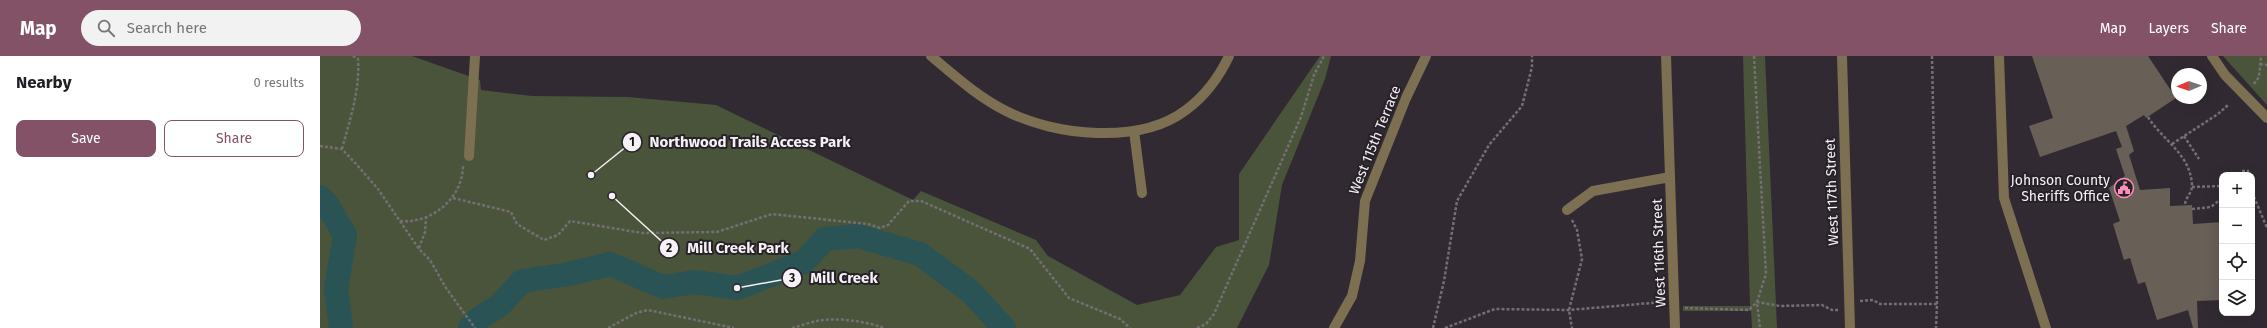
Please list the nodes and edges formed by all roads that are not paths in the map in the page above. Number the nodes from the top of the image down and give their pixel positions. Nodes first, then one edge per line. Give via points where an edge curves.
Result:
1 (475, 56) edge
2 (930, 56) edge
3 (1229, 56) edge
4 (1426, 56) edge
5 (1666, 56) edge
6 (1842, 56) edge
7 (1999, 56) edge
8 (2212, 56) edge
9 (2267, 118) edge
10 (1134, 131) junction
11 (469, 156) road end
12 (1670, 177) junction
13 (1142, 193) dead end
14 (1568, 210) road end
15 (1334, 328) edge
16 (1675, 328) edge
17 (1850, 328) edge
18 (2046, 328) edge

1 - 11 street
2 - 10 street via 978,95 1007,111 1040,124 1074,132
3 - 10 street via 1207,92 1186,111
4 - 15 street, West 115th Terrace via 1406,98 1365,201 1360,261 1352,296
5 - 12 street, West 116th Street
6 - 17 street, West 117th Street
7 - 18 street via 2004,198
8 - 9 street via 2225,75
10 - 13 street
12 - 14 street, West 116th Street via 1593,191
12 - 16 street, West 116th Street

